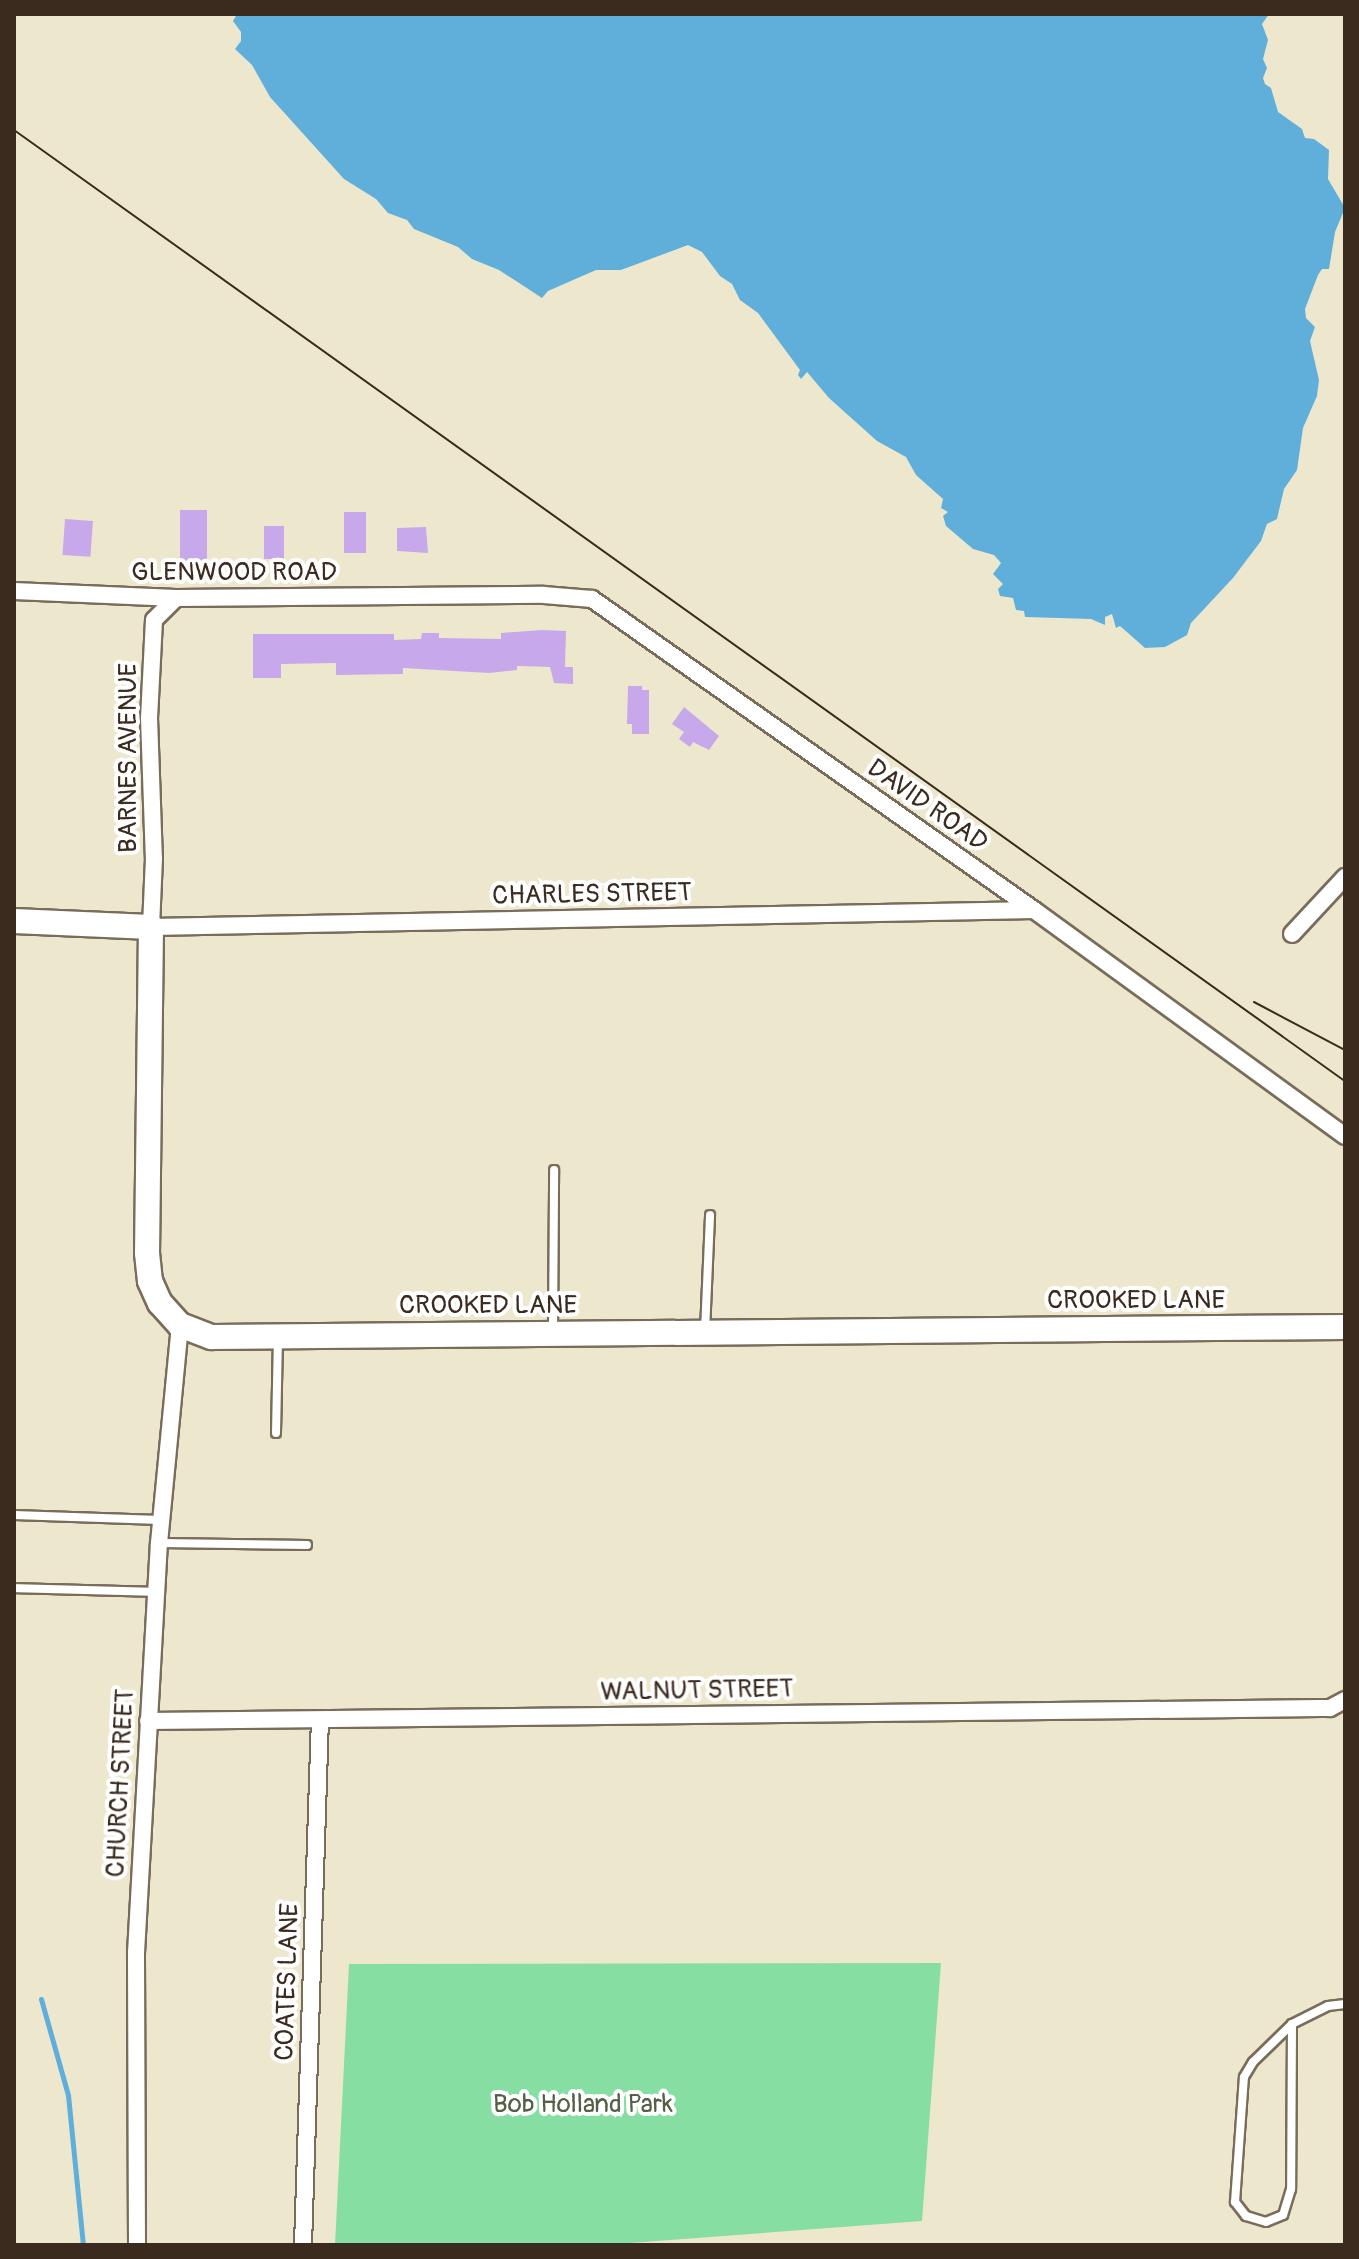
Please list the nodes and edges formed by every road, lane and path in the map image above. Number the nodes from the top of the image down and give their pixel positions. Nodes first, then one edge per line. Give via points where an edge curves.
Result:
1 (14, 591) edge
2 (453, 597) joint
3 (176, 598) junction
4 (1345, 877) edge
5 (1034, 910) junction
6 (14, 921) edge
7 (151, 927) junction
8 (1292, 934) dead end
9 (1345, 1136) edge
10 (554, 1170) dead end
11 (710, 1215) dead end
12 (180, 1325) junction
13 (1345, 1327) edge
14 (705, 1332) junction
15 (553, 1333) junction
16 (278, 1335) junction
17 (276, 1433) dead end
18 (14, 1515) edge
19 (161, 1520) junction
20 (159, 1543) junction
21 (307, 1545) dead end
22 (14, 1588) edge
23 (156, 1592) junction
24 (1345, 1700) edge
25 (320, 1720) junction
26 (148, 1721) junction
27 (1345, 2004) edge
28 (1292, 2024) junction
29 (137, 2245) edge
30 (303, 2245) edge

1 - 3 street, GLENWOOD ROAD
2 - 3 street, GLENWOOD ROAD
2 - 5 street, DAVID ROAD via 592,599
3 - 7 street, BARNES AVENUE via 154,620 149,718
4 - 8 street
5 - 7 street, CHARLES STREET
5 - 9 street, DAVID ROAD
6 - 7 street
7 - 12 street via 147,1253 150,1281 160,1303
10 - 15 lane
11 - 14 lane
12 - 16 street, CROOKED LANE via 212,1337
12 - 19 street, CHURCH STREET
13 - 14 street, CROOKED LANE
14 - 15 street, CROOKED LANE
15 - 16 street, CROOKED LANE
16 - 17 lane
18 - 19 lane
19 - 20 street, CHURCH STREET
20 - 21 lane
20 - 23 street, CHURCH STREET
22 - 23 lane
23 - 26 street, CHURCH STREET
24 - 25 street, WALNUT STREET via 1330,1708
25 - 26 street, WALNUT STREET
25 - 30 street, COATES LANE
26 - 29 street, CHURCH STREET via 136,1953
27 - 28 lane via 1328,2006
28 - 28 lane via 1291,2189 1283,2215 1255,2220 1235,2202 1244,2077

